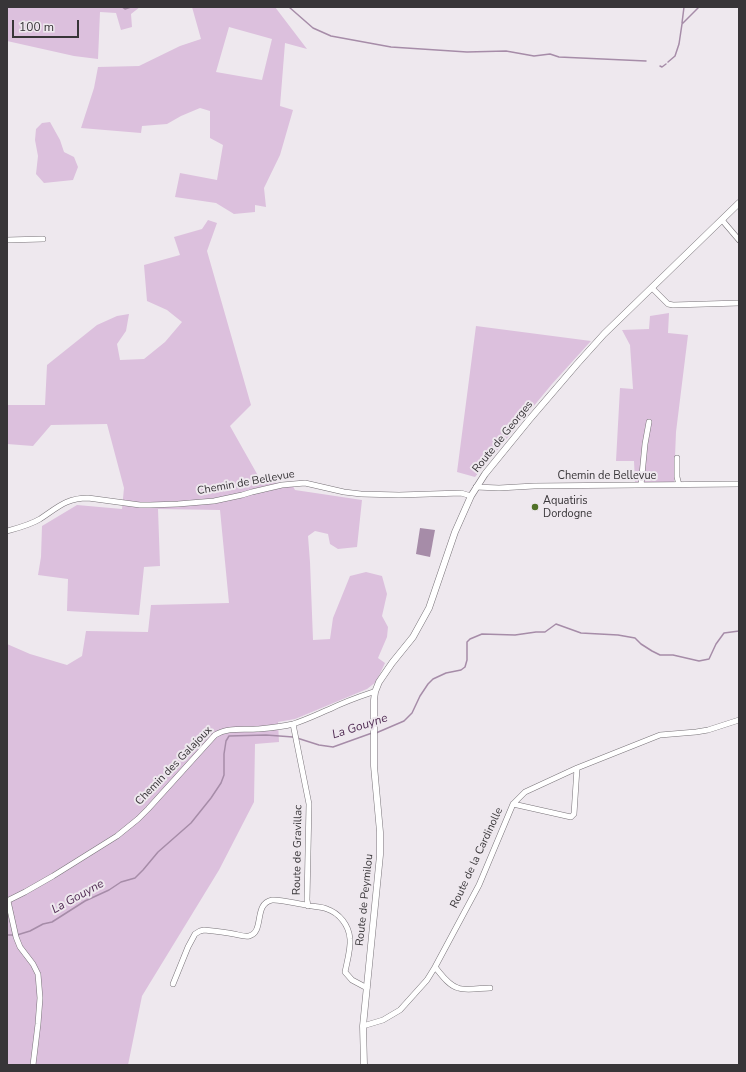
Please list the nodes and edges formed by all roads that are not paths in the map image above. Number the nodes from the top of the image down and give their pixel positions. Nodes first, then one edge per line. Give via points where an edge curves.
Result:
1 (739, 203) edge
2 (722, 220) junction
3 (7, 240) edge
4 (43, 240) dead end
5 (739, 240) edge
6 (652, 288) junction
7 (739, 303) edge
8 (649, 422) dead end
9 (677, 458) dead end
10 (739, 484) edge
11 (641, 485) junction
12 (679, 485) junction
13 (476, 487) junction
14 (471, 496) junction
15 (7, 531) edge
16 (375, 692) junction
17 (739, 720) edge
18 (293, 724) junction
19 (374, 738) joint
20 (577, 768) junction
21 (513, 804) junction
22 (8, 901) edge
23 (308, 906) junction
24 (435, 967) junction
25 (173, 984) dead end
26 (367, 988) junction
27 (490, 988) dead end
28 (363, 1026) junction
29 (33, 1065) edge
30 (364, 1065) edge

1 - 2 street, Route de Georges
2 - 5 street
2 - 6 street, Route de Georges
3 - 4 street
6 - 7 street via 668,304 673,305
6 - 13 street, Route de Georges via 576,364
8 - 11 street
9 - 12 street
10 - 12 street, Chemin de Bellevue
11 - 12 street, Chemin de Bellevue
11 - 13 street, Chemin de Bellevue
13 - 14 street, Route de Georges
14 - 15 street, Chemin de Bellevue via 461,493 399,496 361,494 305,483 282,485 219,500 150,506 80,498 67,502 31,523
14 - 16 street, Route de Georges via 455,532 429,608 413,637 392,663
16 - 18 street, Chemin des Galajoux
16 - 19 street, Route de Georges
17 - 20 street, Route de la Cardinolle via 708,730 660,735
18 - 22 street, Chemin des Galajoux via 255,729 228,729 219,732 148,809 117,836
18 - 23 street, Route de Gravillac via 309,804
19 - 26 street, Route de Peymilou via 380,855
20 - 21 street, Route de la Cardinolle via 525,792
20 - 21 street via 574,814 571,817
21 - 24 street, Route de la Cardinolle via 479,885
22 - 29 street via 15,935 38,974 40,998
23 - 25 street via 275,900 269,902 260,912 256,932 247,936 200,931 195,934 188,947
23 - 26 street via 326,908 341,918 350,938 345,972 352,980
24 - 27 street via 451,984 459,988
24 - 28 street, Route de la Cardinolle via 427,980 400,1010 384,1020
26 - 28 street, Route de Peymilou
28 - 30 street, Route de Peymilou

